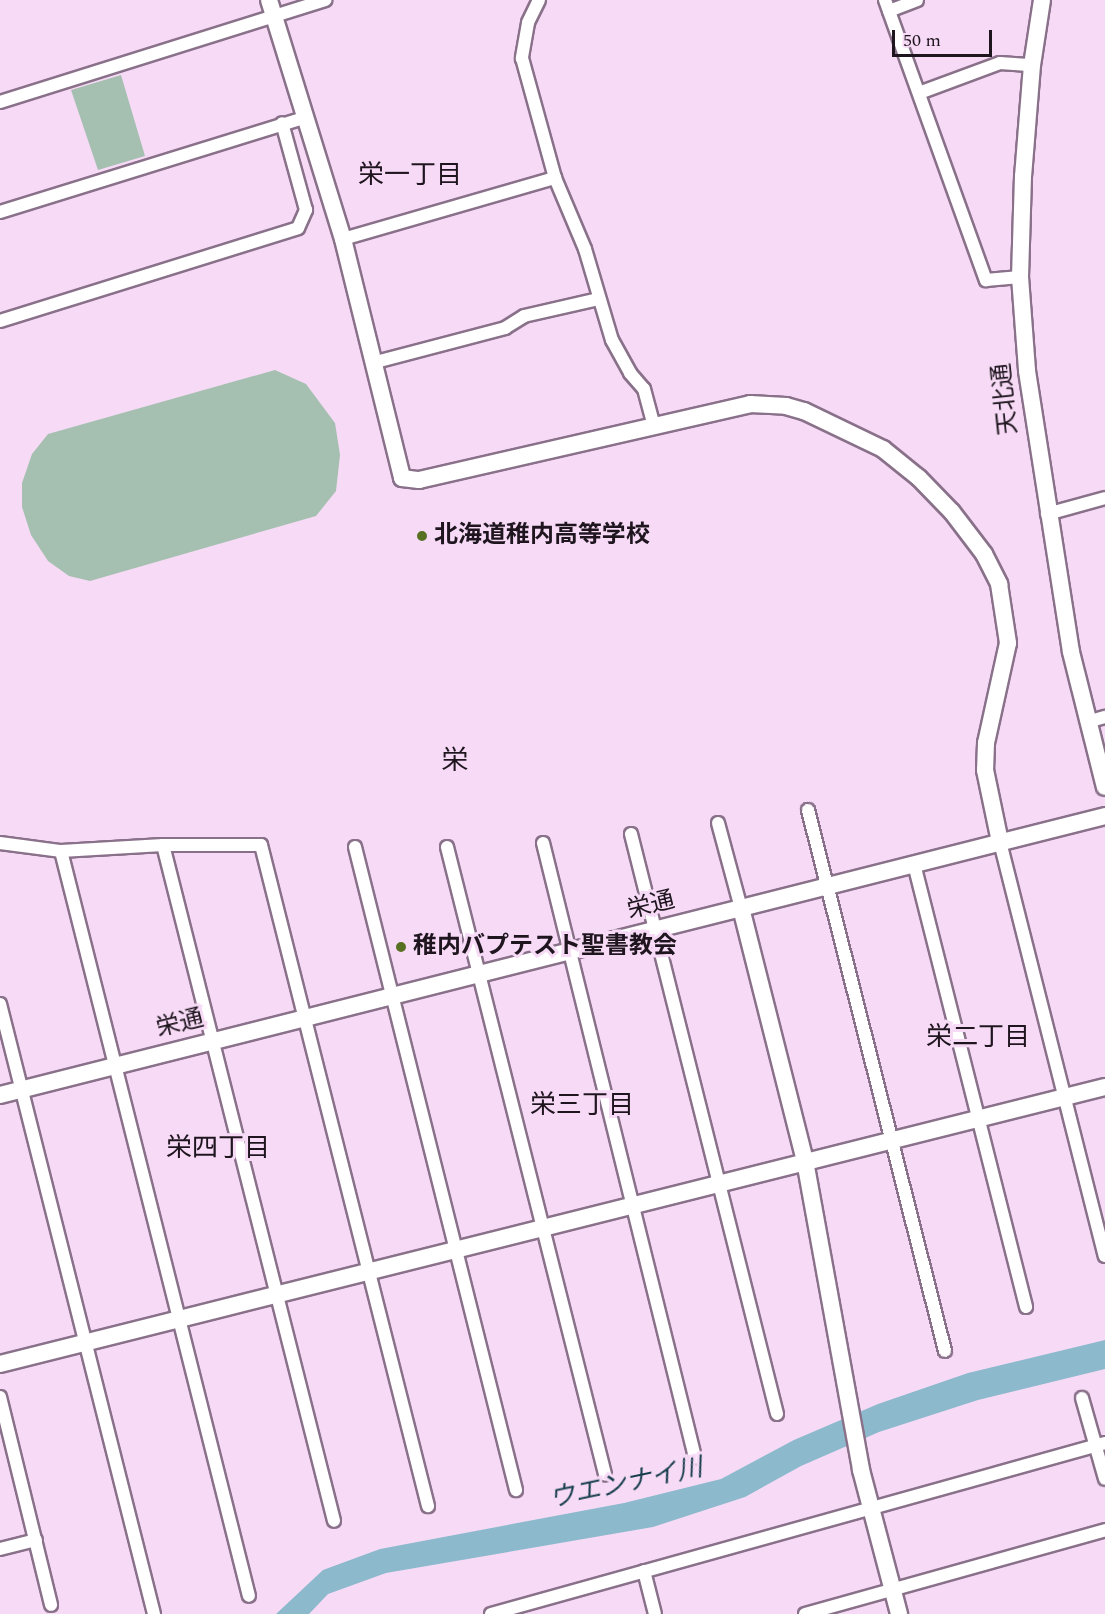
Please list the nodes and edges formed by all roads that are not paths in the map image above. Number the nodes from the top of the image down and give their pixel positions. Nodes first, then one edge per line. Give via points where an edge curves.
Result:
1 (269, 0) edge
2 (325, 0) edge
3 (539, 0) edge
4 (917, 0) edge
5 (1042, 0) edge
6 (887, 5) edge
7 (274, 17) junction
8 (1032, 64) junction
9 (919, 93) junction
10 (0, 102) edge
11 (306, 117) junction
12 (282, 123) junction
13 (555, 178) junction
14 (0, 212) edge
15 (343, 238) junction
16 (1020, 277) junction
17 (598, 299) junction
18 (1, 317) edge
19 (372, 363) junction
20 (654, 426) junction
21 (1105, 498) edge
22 (1047, 514) junction
23 (1105, 717) edge
24 (1087, 722) junction
25 (1105, 787) edge
26 (808, 810) dead end
27 (1105, 816) edge
28 (718, 823) dead end
29 (631, 834) dead end
30 (1000, 842) junction
31 (0, 843) edge
32 (543, 843) dead end
33 (163, 845) junction
34 (355, 847) dead end
35 (447, 847) dead end
36 (61, 851) junction
37 (914, 864) junction
38 (828, 886) junction
39 (741, 908) junction
40 (656, 929) junction
41 (570, 951) junction
42 (480, 973) junction
43 (392, 995) junction
44 (0, 1004) edge
45 (305, 1018) junction
46 (212, 1041) junction
47 (114, 1066) junction
48 (1105, 1087) edge
49 (22, 1090) junction
50 (0, 1095) edge
51 (1064, 1096) junction
52 (978, 1119) junction
53 (892, 1140) junction
54 (805, 1161) junction
55 (719, 1183) junction
56 (633, 1204) junction
57 (543, 1228) junction
58 (455, 1250) junction
59 (1105, 1256) edge
60 (370, 1271) junction
61 (276, 1294) junction
62 (1026, 1307) dead end
63 (178, 1319) junction
64 (85, 1342) junction
65 (945, 1351) dead end
66 (0, 1364) edge
67 (0, 1397) edge
68 (1082, 1398) dead end
69 (777, 1414) dead end
70 (1100, 1444) edge
71 (695, 1457) dead end
72 (605, 1474) dead end
73 (1105, 1479) edge
74 (516, 1490) dead end
75 (428, 1506) dead end
76 (870, 1508) junction
77 (334, 1521) dead end
78 (1105, 1530) edge
79 (36, 1540) junction
80 (0, 1549) edge
81 (644, 1571) junction
82 (892, 1589) junction
83 (249, 1596) dead end
84 (51, 1605) dead end
85 (153, 1614) edge
86 (491, 1614) edge
87 (655, 1614) edge
88 (805, 1614) edge
89 (899, 1614) edge

1 - 7 street
2 - 7 street
3 - 13 street via 528,23 522,58
4 - 6 street
5 - 8 street, 天北通
6 - 9 street
7 - 10 street
7 - 11 street
8 - 9 street via 1000,63
8 - 16 street, 天北通
9 - 16 street via 986,280
11 - 12 street
11 - 15 street
12 - 14 street
12 - 18 street via 306,210 298,228
13 - 15 street
13 - 17 street via 585,249
15 - 19 street
16 - 22 street, 天北通 via 1029,394
17 - 19 street via 524,316 505,328
17 - 20 street via 618,354 644,388
19 - 20 street via 398,472 406,481
20 - 30 street via 750,404 786,406 882,449 919,478 952,512 984,554 999,584 1006,614 1008,643 986,742 988,797
21 - 22 street
22 - 24 street, 天北通
23 - 24 street
24 - 25 street, 天北通
26 - 38 street
27 - 30 street, 栄通
28 - 39 street
29 - 40 street
30 - 37 street, 栄通
30 - 51 street
31 - 36 street
32 - 41 street
33 - 36 street
33 - 45 street via 261,845
33 - 46 street
34 - 43 street
35 - 42 street
36 - 47 street
37 - 38 street, 栄通
37 - 52 street
38 - 39 street, 栄通
38 - 53 street
39 - 40 street, 栄通
39 - 54 street
40 - 41 street, 栄通
40 - 55 street
41 - 42 street, 栄通
41 - 56 street
42 - 43 street, 栄通
42 - 57 street
43 - 45 street, 栄通
43 - 58 street
44 - 49 street
45 - 46 street, 栄通
45 - 60 street
46 - 47 street, 栄通
46 - 61 street
47 - 49 street, 栄通
47 - 63 street
48 - 51 street
49 - 50 street, 栄通
49 - 64 street
51 - 52 street
51 - 59 street
52 - 53 street
52 - 62 street
53 - 54 street
53 - 65 street
54 - 55 street
54 - 76 street
55 - 56 street
55 - 69 street
56 - 57 street
56 - 71 street
57 - 58 street
57 - 72 street
58 - 60 street
58 - 74 street
60 - 61 street
60 - 75 street
61 - 63 street
61 - 77 street
63 - 64 street
63 - 83 street
64 - 66 street
64 - 85 street
67 - 79 street
68 - 70 street
70 - 73 street
70 - 76 street
76 - 81 street
76 - 82 street
78 - 82 street
79 - 80 street
79 - 84 street
81 - 86 street
81 - 87 street
82 - 88 street
82 - 89 street

